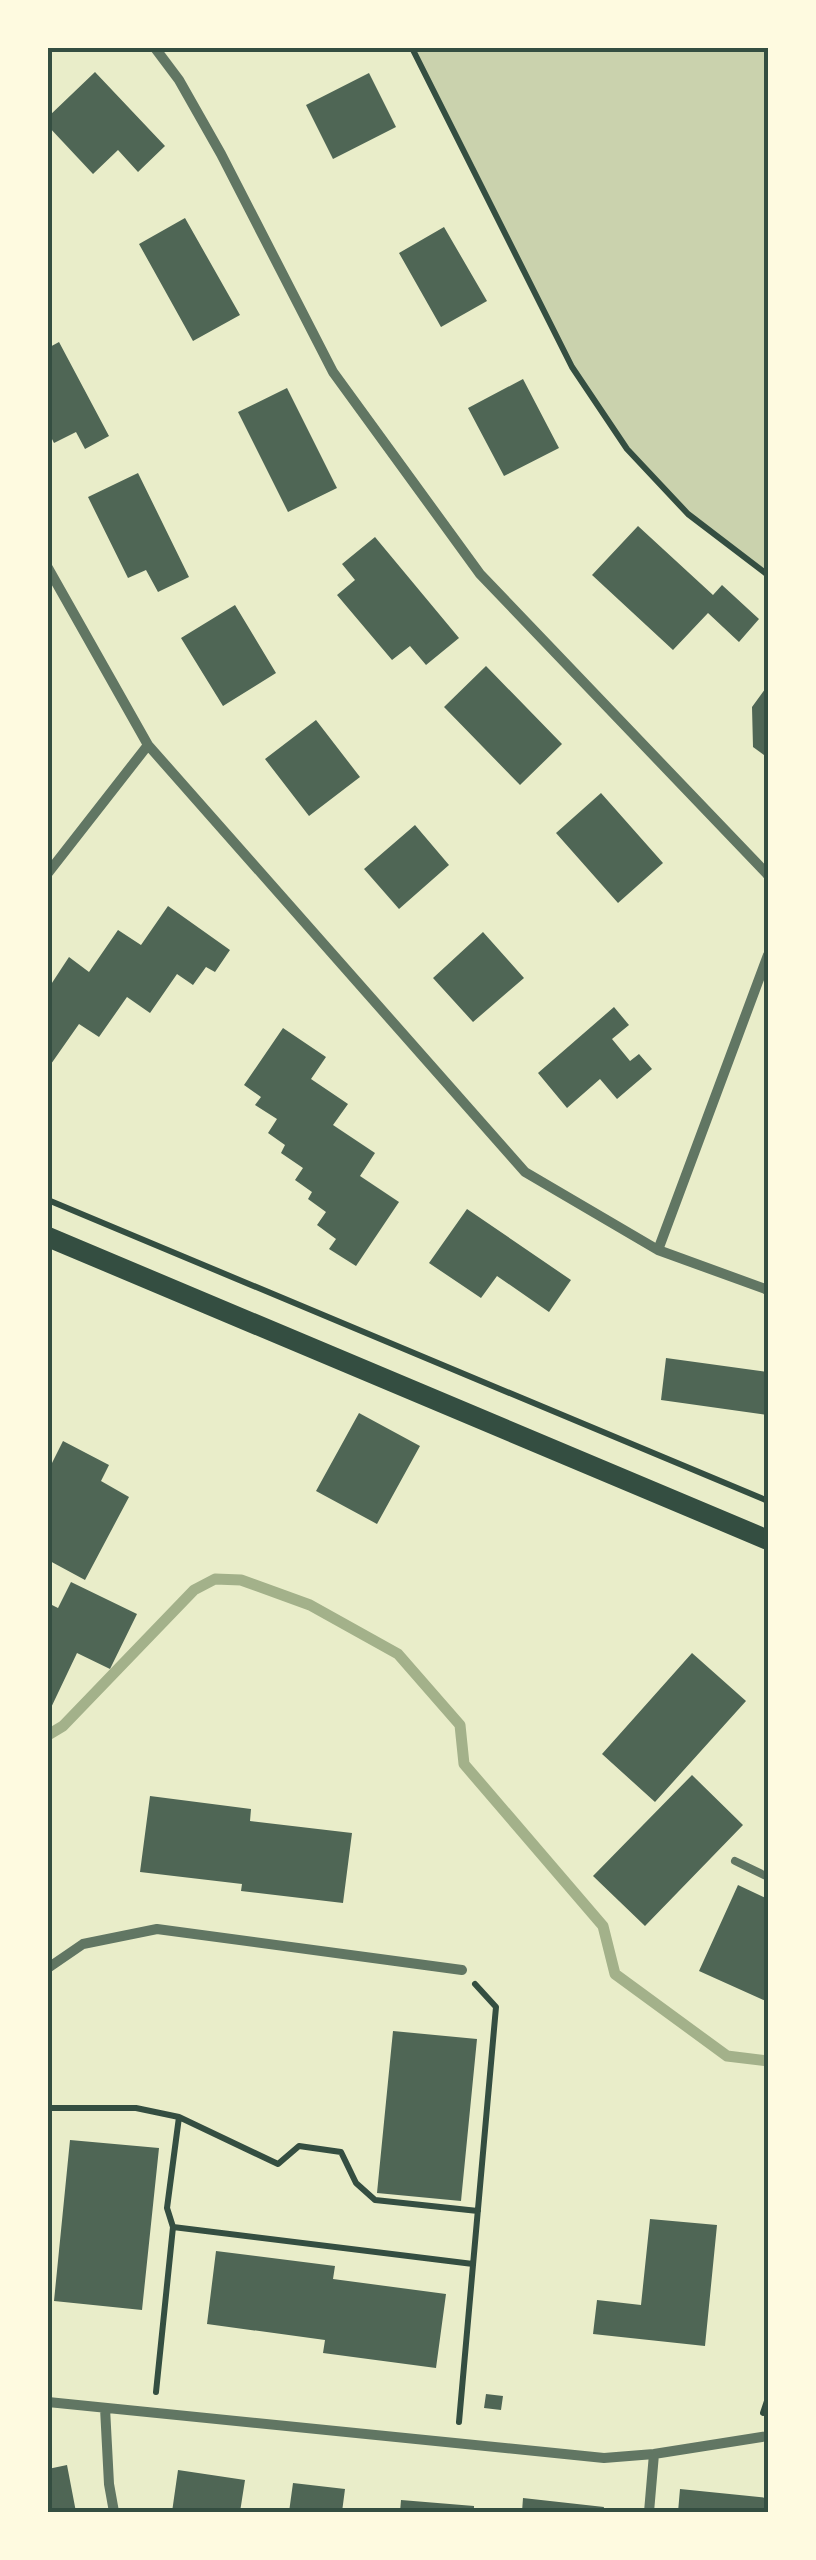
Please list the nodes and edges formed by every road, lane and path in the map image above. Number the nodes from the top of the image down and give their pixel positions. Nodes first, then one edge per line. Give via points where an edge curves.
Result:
1 (155, 48) edge
2 (412, 48) edge
3 (48, 568) edge
4 (768, 576) edge
5 (148, 746) junction
6 (48, 873) edge
7 (768, 875) edge
8 (768, 955) edge
9 (48, 1200) edge
10 (48, 1237) edge
11 (658, 1250) junction
12 (768, 1290) edge
13 (768, 1501) edge
14 (768, 1540) edge
15 (735, 1861) dead end
16 (768, 1877) edge
17 (48, 1968) edge
18 (462, 1970) joint
19 (48, 2108) edge
20 (178, 2117) junction
21 (478, 2211) junction
22 (172, 2227) junction
23 (473, 2264) junction
24 (48, 2402) edge
25 (106, 2408) junction
26 (154, 2413) junction
27 (768, 2436) edge
28 (457, 2443) junction
29 (654, 2454) junction
30 (114, 2512) edge
31 (649, 2512) edge

1 - 7 street via 221,154 333,372 469,559
2 - 4 path via 572,367 627,449 688,514
3 - 5 street
5 - 6 street
5 - 11 street via 525,1172
8 - 11 street
9 - 13 path
10 - 14 main road
11 - 12 street
15 - 16 lane
17 - 18 street via 84,1944 157,1929
18 - 21 path via 496,2008
19 - 20 path via 136,2108
20 - 21 path via 278,2164 299,2146 341,2152 356,2183 375,2200
20 - 22 path via 168,2208
21 - 23 path
22 - 23 path
22 - 26 path
23 - 28 path
24 - 25 street
25 - 26 street
25 - 30 street
26 - 28 street
27 - 29 street
28 - 29 street via 604,2458
29 - 31 street

